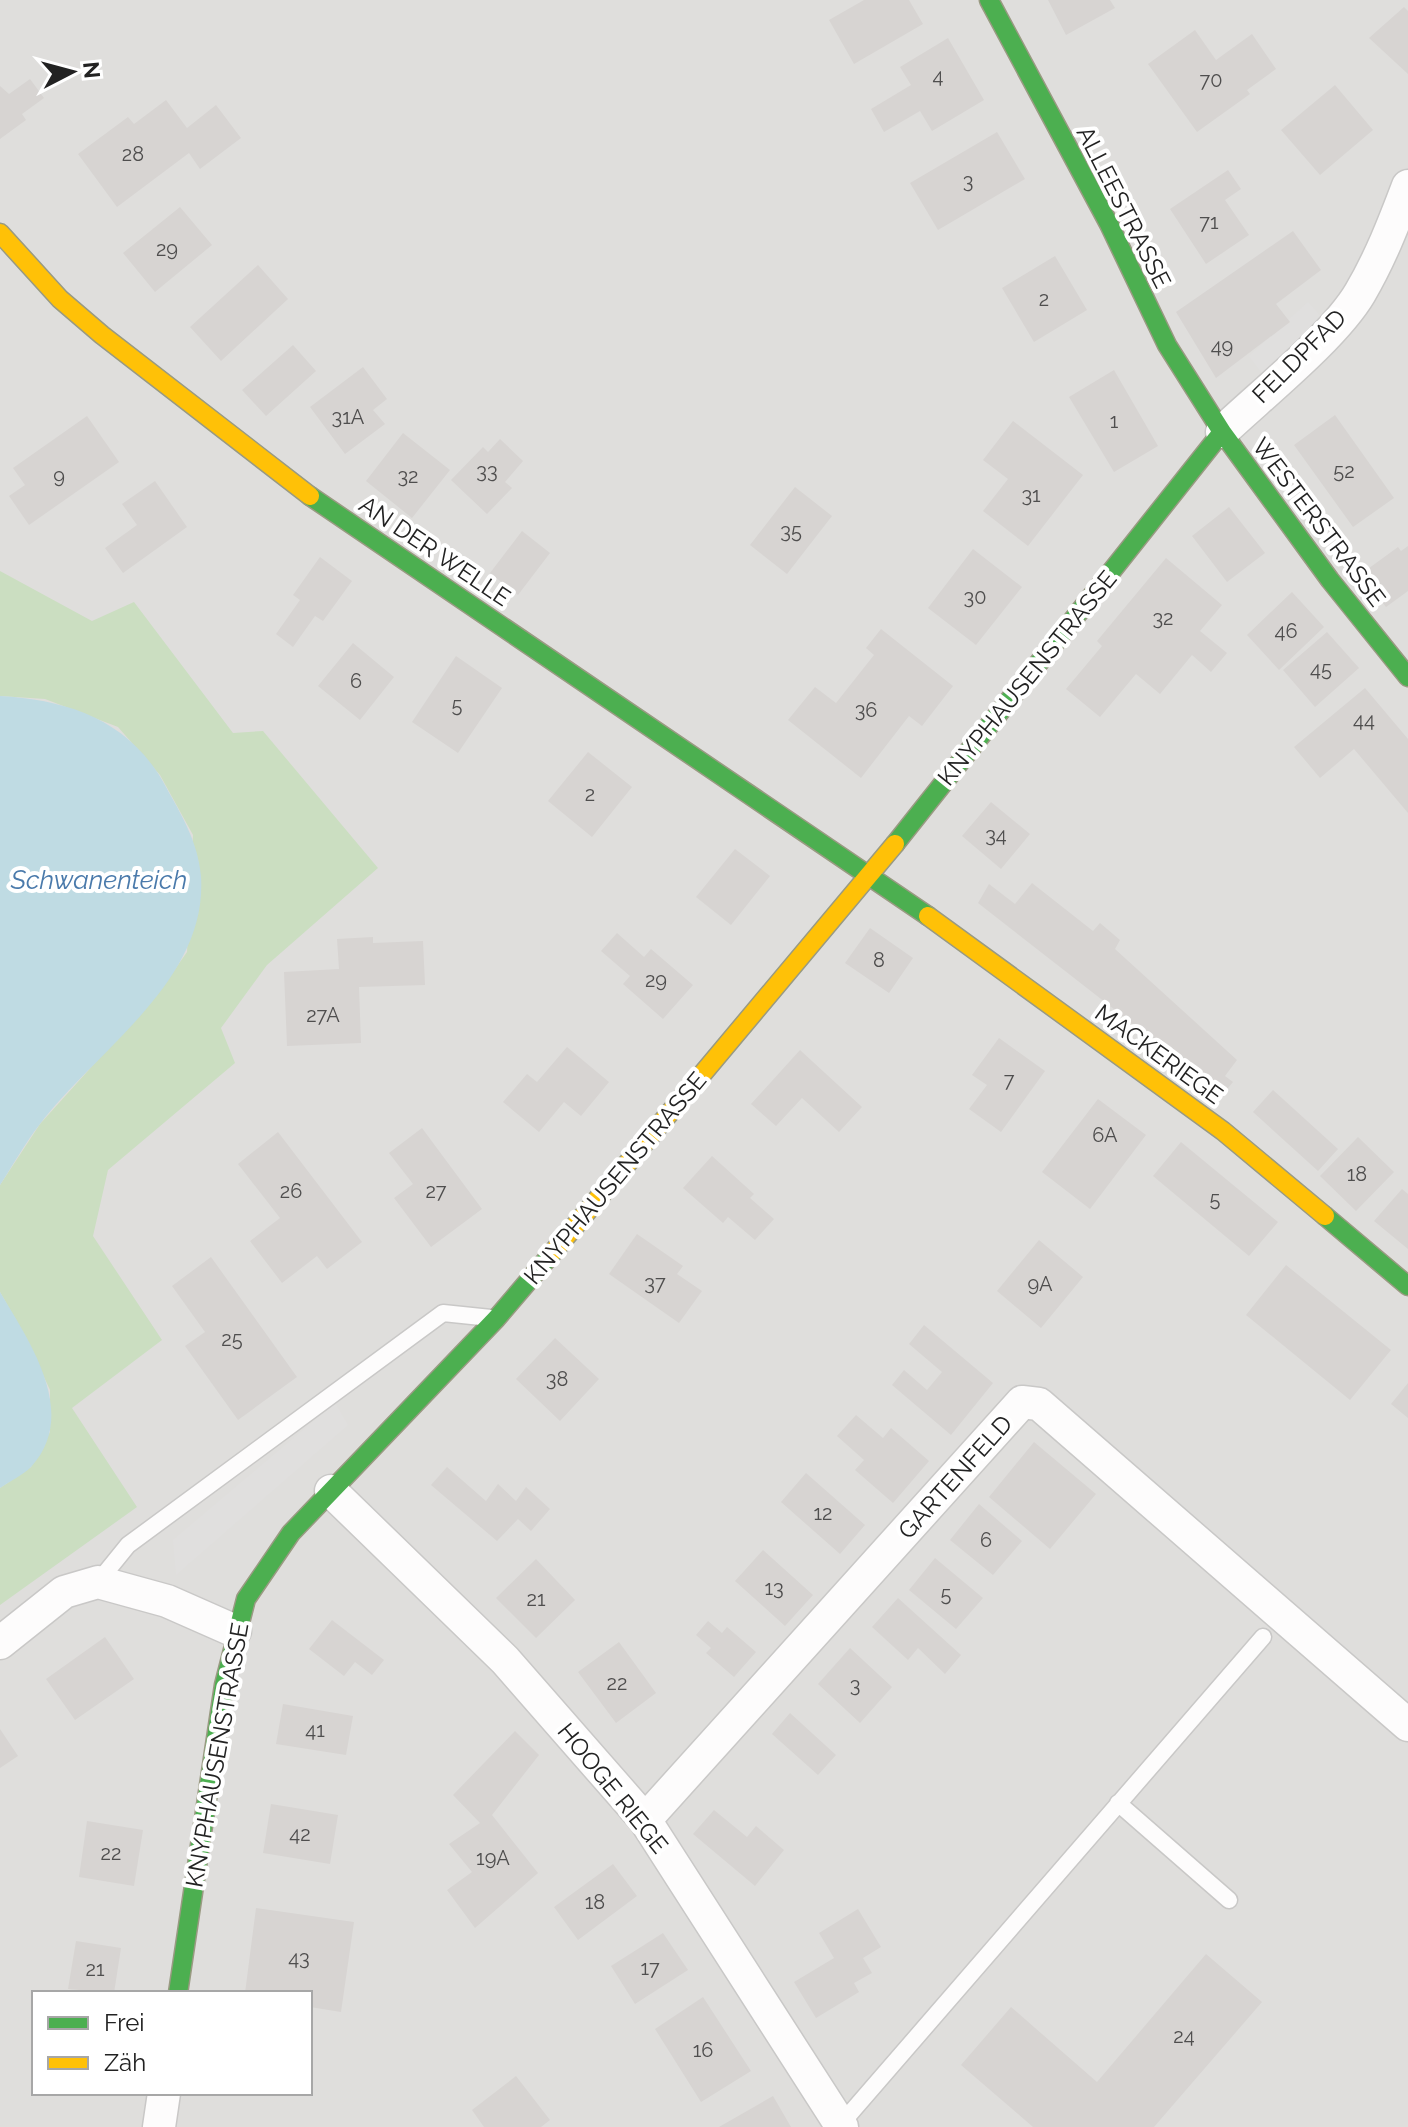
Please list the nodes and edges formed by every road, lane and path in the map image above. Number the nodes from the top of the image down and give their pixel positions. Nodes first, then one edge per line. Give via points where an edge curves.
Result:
1 (989, 0) edge
2 (1408, 186) edge
3 (0, 233) edge
4 (1222, 432) junction
5 (1408, 677) edge
6 (871, 874) junction
7 (1408, 1286) edge
8 (496, 1319) junction
9 (331, 1491) junction
10 (98, 1582) junction
11 (235, 1631) junction
12 (1263, 1637) dead end
13 (0, 1643) edge
14 (1408, 1725) edge
15 (1118, 1803) junction
16 (645, 1820) junction
17 (1229, 1900) dead end
18 (178, 1991) edge
19 (164, 2095) edge
20 (841, 2126) edge
21 (159, 2127) edge

1 - 4 street, ALLEESTRASSE via 1167,345
2 - 4 street, FELDPFAD via 1359,295 1333,327
3 - 6 street, AN DER WELLE via 81,317 294,485
4 - 5 street, WESTERSTRASSE
4 - 6 street, KNYPHAUSENSTRASSE
6 - 7 street, MACKERIEGE via 1223,1131
6 - 8 street, KNYPHAUSENSTRASSE
8 - 9 street, KNYPHAUSENSTRASSE
8 - 10 lane via 443,1313 128,1545
9 - 11 street, KNYPHAUSENSTRASSE via 291,1533 246,1599
9 - 16 street, HOOGE RIEGE via 505,1660
10 - 11 street via 167,1601
10 - 13 street via 64,1592
11 - 18 street, KNYPHAUSENSTRASSE
12 - 15 lane
14 - 16 street, GARTENFELD via 1039,1404 1022,1402
15 - 17 lane
15 - 20 lane
16 - 20 street, HOOGE RIEGE
19 - 21 street

